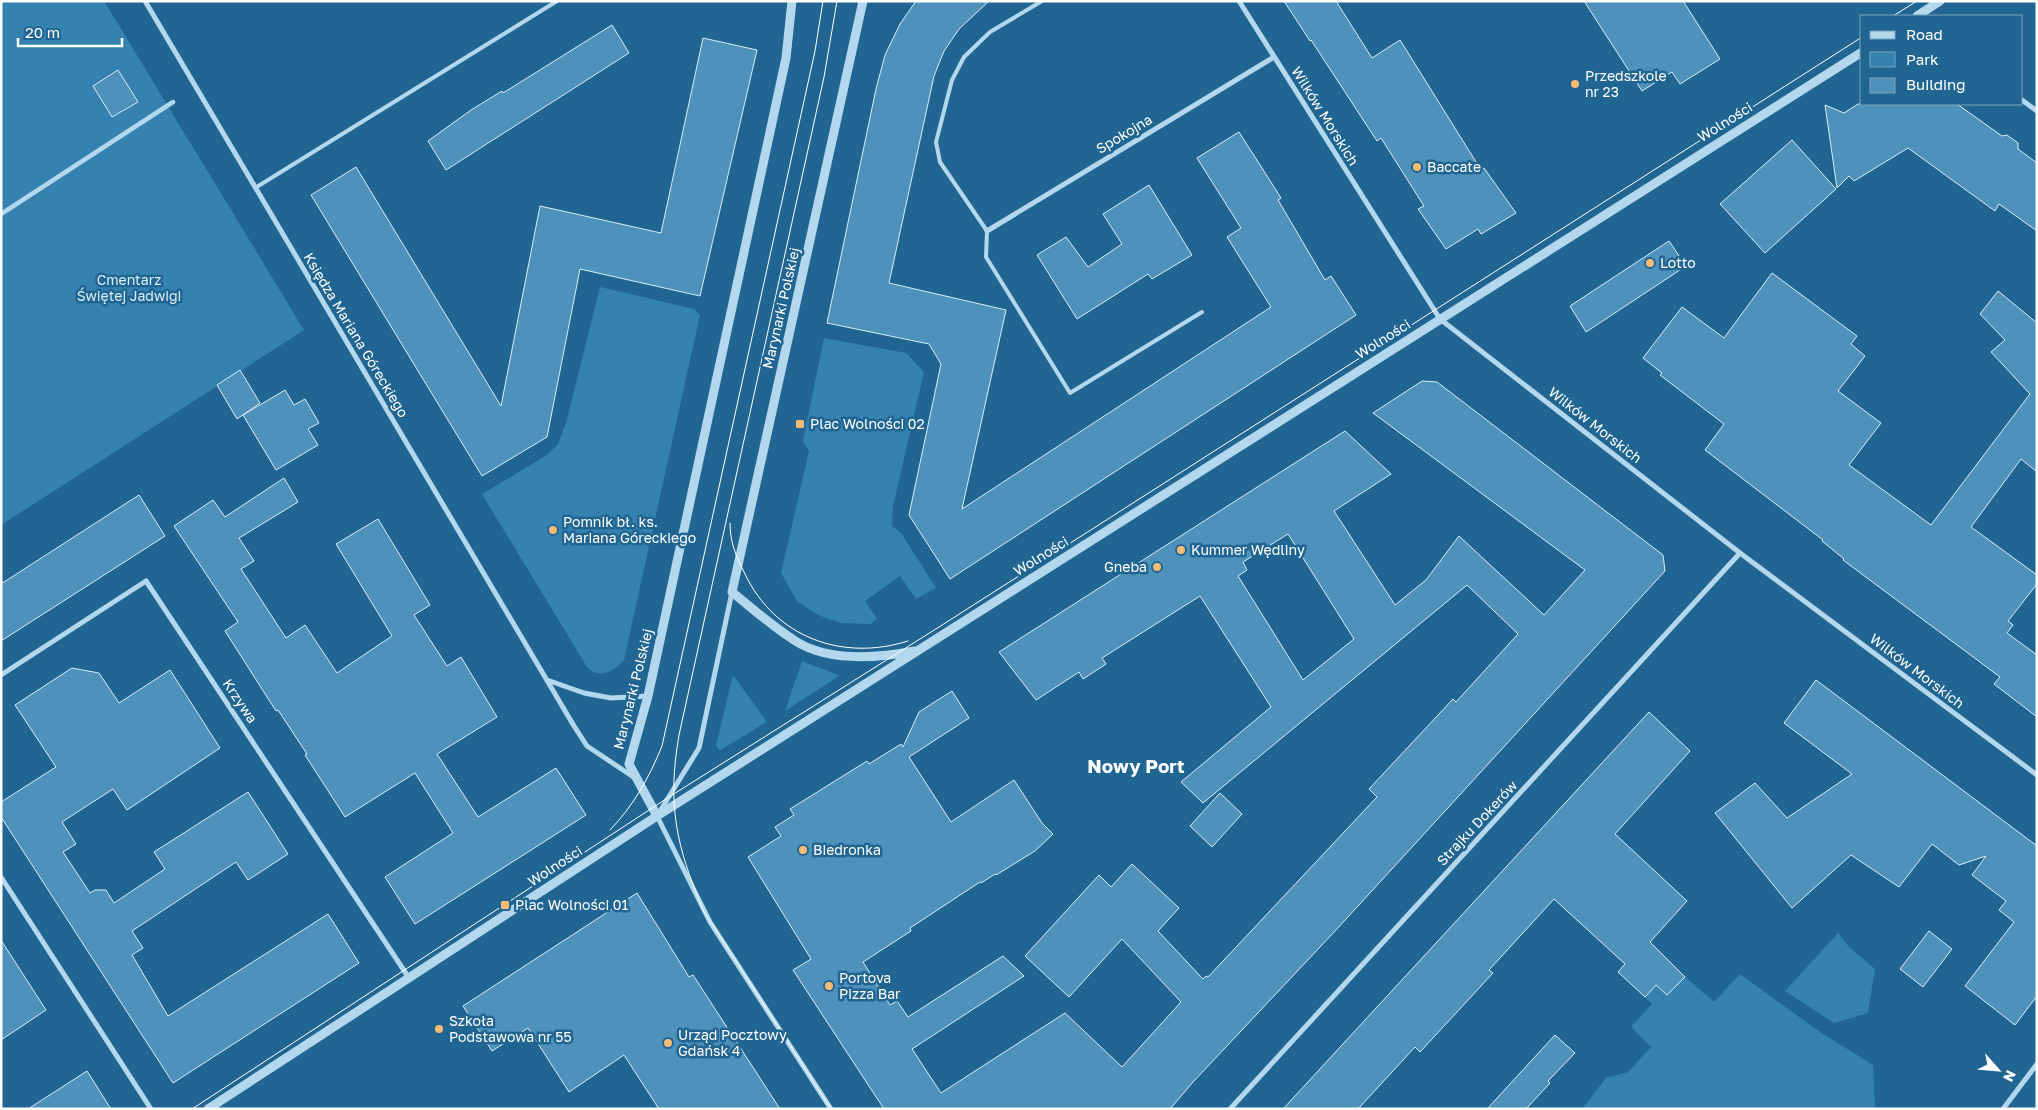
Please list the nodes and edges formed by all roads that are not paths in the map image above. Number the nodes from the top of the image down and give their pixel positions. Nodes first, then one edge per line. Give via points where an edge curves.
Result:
1 (145, 1) edge
2 (557, 1) edge
3 (792, 1) edge
4 (863, 1) edge
5 (1042, 1) edge
6 (1239, 1) edge
7 (1940, 1) edge
8 (1920, 15) edge
9 (1860, 53) edge
10 (1274, 56) junction
11 (2023, 101) edge
12 (173, 102) dead end
13 (2037, 111) edge
14 (256, 188) junction
15 (1, 214) edge
16 (987, 231) junction
17 (1202, 312) dead end
18 (1440, 319) junction
19 (1740, 553) junction
20 (732, 592) junction
21 (920, 650) junction
22 (1, 675) edge
23 (547, 680) junction
24 (648, 696) junction
25 (2037, 775) edge
26 (638, 779) junction
27 (657, 816) junction
28 (1, 877) edge
29 (409, 978) junction
30 (2037, 1064) edge
31 (151, 1109) edge
32 (208, 1109) edge
33 (831, 1109) edge
34 (1230, 1109) edge
35 (2003, 1109) edge

1 - 14 street, Księdza Mariana Góreckiego
2 - 14 lane
3 - 24 street, Marynarki Polskiej via 786,58
4 - 20 street, Marynarki Polskiej
5 - 16 lane via 990,32 964,57 952,80 936,142 940,162
6 - 10 street, Wilków Morskich
7 - 8 street
9 - 18 street, Wolności
10 - 16 street, Spokojna
10 - 18 street, Wilków Morskich
11 - 13 street
12 - 15 street
14 - 23 street, Księdza Mariana Góreckiego
16 - 17 lane via 986,257 1070,393
18 - 19 street, Wilków Morskich
18 - 21 street, Wolności
19 - 25 street, Wilków Morskich
19 - 34 street, Strajku Dokerów
20 - 21 street, Wolności via 798,642 820,651 848,656 895,655
20 - 27 street, Marynarki Polskiej via 699,748
21 - 27 street, Wolności
22 - 29 street, Krzywa via 146,581
23 - 24 street via 610,698
23 - 26 street, Księdza Mariana Góreckiego via 587,746
24 - 26 street, Marynarki Polskiej via 629,764
26 - 27 street, Marynarki Polskiej
27 - 29 street, Wolności
27 - 33 street via 710,922
28 - 31 street
29 - 32 street, Wolności
30 - 35 street

